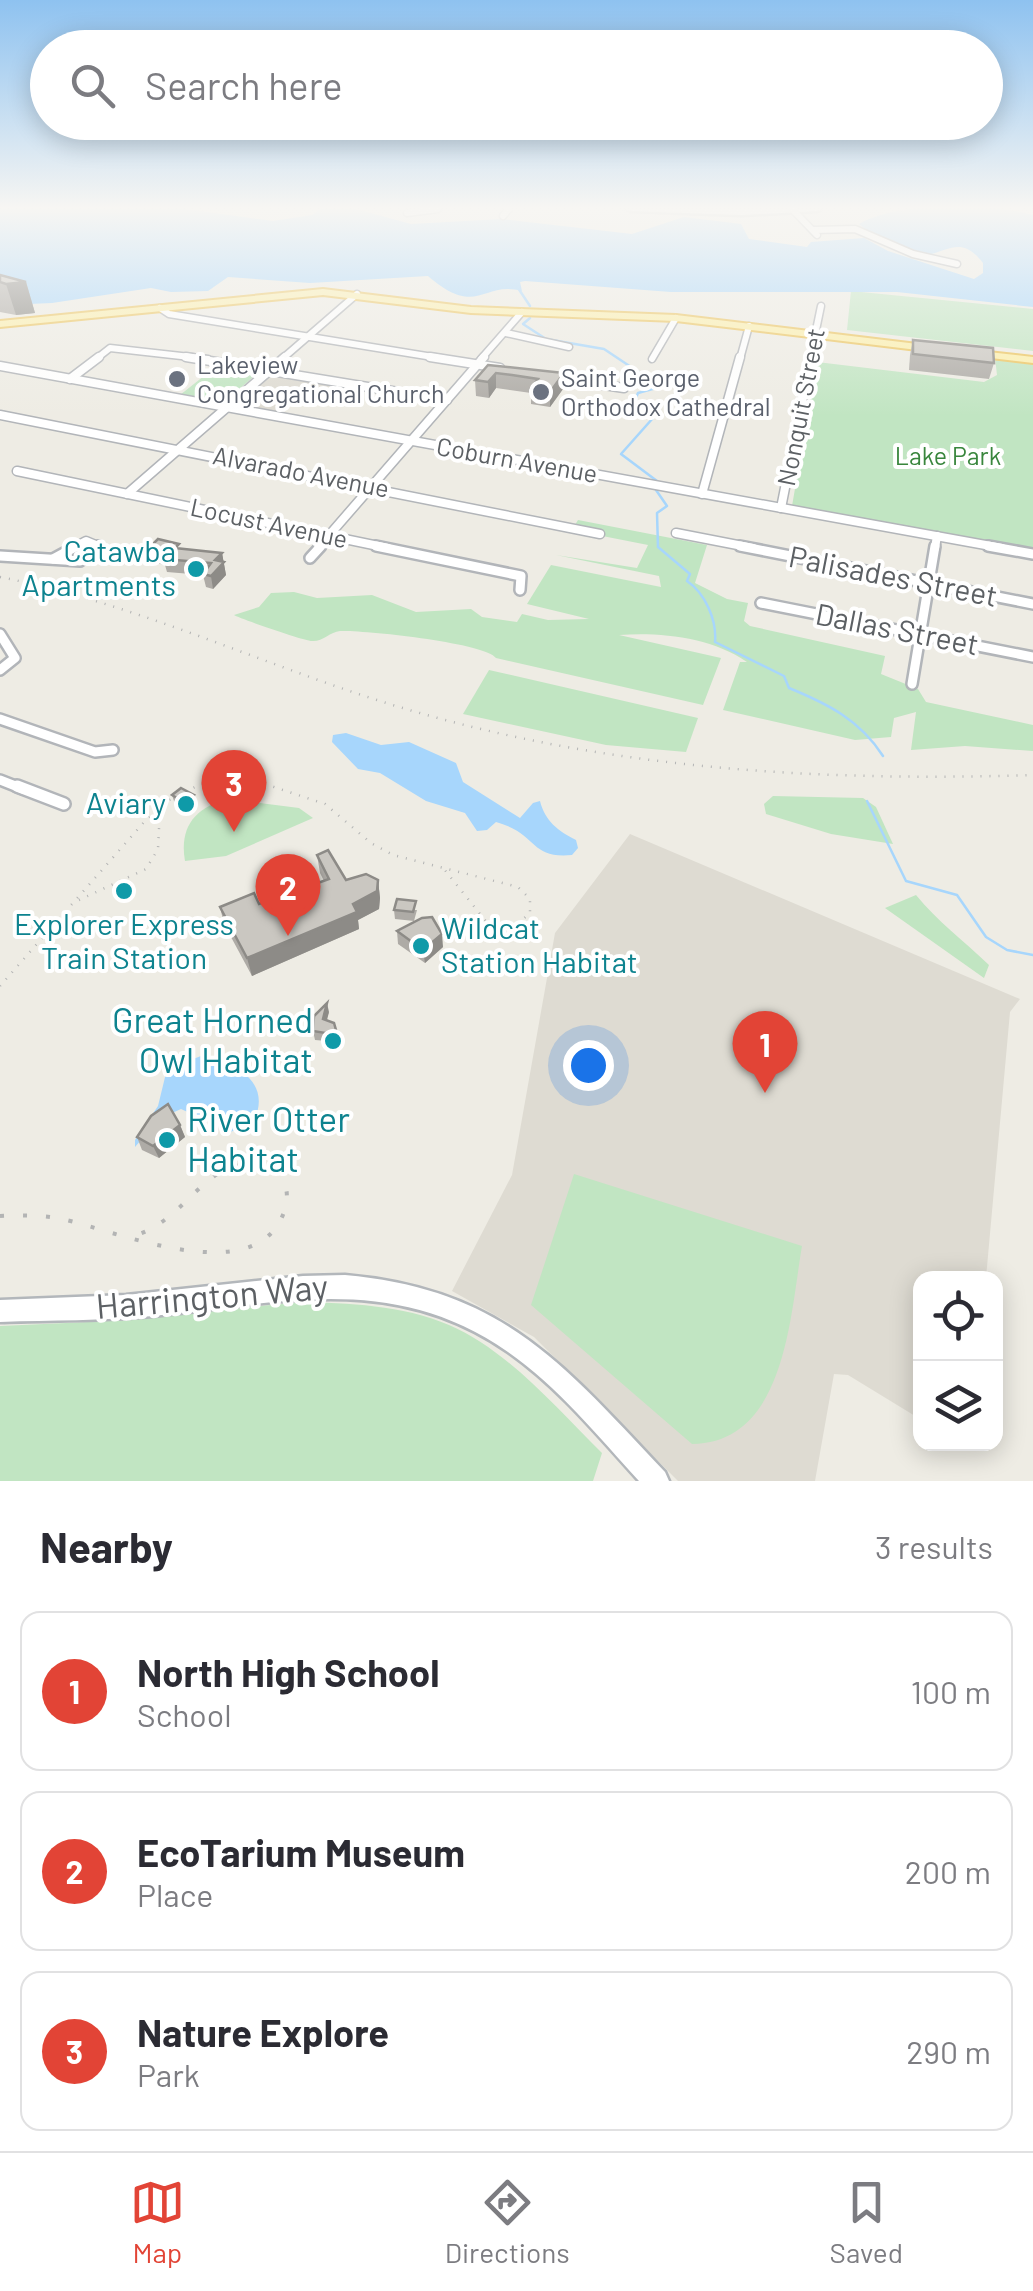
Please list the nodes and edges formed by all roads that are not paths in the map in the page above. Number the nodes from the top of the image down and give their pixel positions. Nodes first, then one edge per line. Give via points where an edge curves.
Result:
1 (358, 294) junction
2 (821, 306) dead end
3 (160, 308) junction
4 (522, 312) junction
5 (676, 318) junction
6 (0, 324) edge
7 (749, 326) junction
8 (816, 332) junction
9 (506, 333) junction
10 (308, 336) junction
11 (569, 347) dead end
12 (1033, 357) edge
13 (652, 359) dead end
14 (479, 364) junction
15 (0, 366) edge
16 (270, 370) junction
17 (511, 370) edge
18 (540, 375) edge
19 (70, 379) junction
20 (624, 388) dead end
21 (447, 400) junction
22 (226, 407) junction
23 (0, 414) edge
24 (412, 441) junction
25 (178, 448) junction
26 (17, 471) dead end
27 (374, 486) junction
28 (126, 494) junction
29 (702, 494) junction
30 (782, 508) junction
31 (676, 533) dead end
32 (600, 534) dead end
33 (329, 536) junction
34 (937, 536) junction
35 (1033, 554) edge
36 (0, 556) edge
37 (310, 558) dead end
38 (54, 559) dead end
39 (928, 583) junction
40 (520, 590) dead end
41 (761, 603) dead end
42 (1033, 604) edge
43 (0, 634) edge
44 (918, 634) junction
45 (1033, 657) edge
46 (0, 670) edge
47 (912, 684) dead end
48 (0, 719) edge
49 (113, 750) dead end
50 (0, 780) edge
51 (64, 804) dead end
52 (0, 1311) edge
53 (656, 1481) edge

1 - 3 main road via 288,292
1 - 4 main road
1 - 10 street
2 - 8 street, Nonquit Street
3 - 6 main road
3 - 10 street
4 - 5 main road
4 - 9 street
5 - 7 main road
5 - 13 street
7 - 8 main road
7 - 29 street
8 - 12 main road
8 - 30 street, Nonquit Street
9 - 11 street
9 - 14 street
10 - 14 street
10 - 16 street
14 - 17 street
14 - 21 street
15 - 19 street, Coburn Avenue
16 - 19 street via 110,348
16 - 21 street
16 - 22 street
18 - 20 street
19 - 22 street, Coburn Avenue
21 - 24 street
22 - 24 street, Coburn Avenue
22 - 25 street
23 - 25 street, Alvarado Avenue
24 - 27 street
24 - 29 street, Coburn Avenue
25 - 27 street, Alvarado Avenue
25 - 28 street
26 - 28 street, Locust Avenue
27 - 32 street, Alvarado Avenue
27 - 33 street
28 - 33 street, Locust Avenue
29 - 30 street, Coburn Avenue
30 - 34 street, Coburn Avenue
31 - 39 street, Palisades Street
33 - 37 street
33 - 40 street, Locust Avenue via 520,576
34 - 35 street, Coburn Avenue
34 - 39 street
36 - 38 street
39 - 42 street, Palisades Street
39 - 44 street
41 - 44 street, Dallas Street
43 - 46 street via 15,658
44 - 45 street, Dallas Street
44 - 47 street
48 - 49 street via 95,752
50 - 51 street
52 - 53 street, Harrington Way via 168,1303 308,1284 416,1298 486,1325 526,1351

